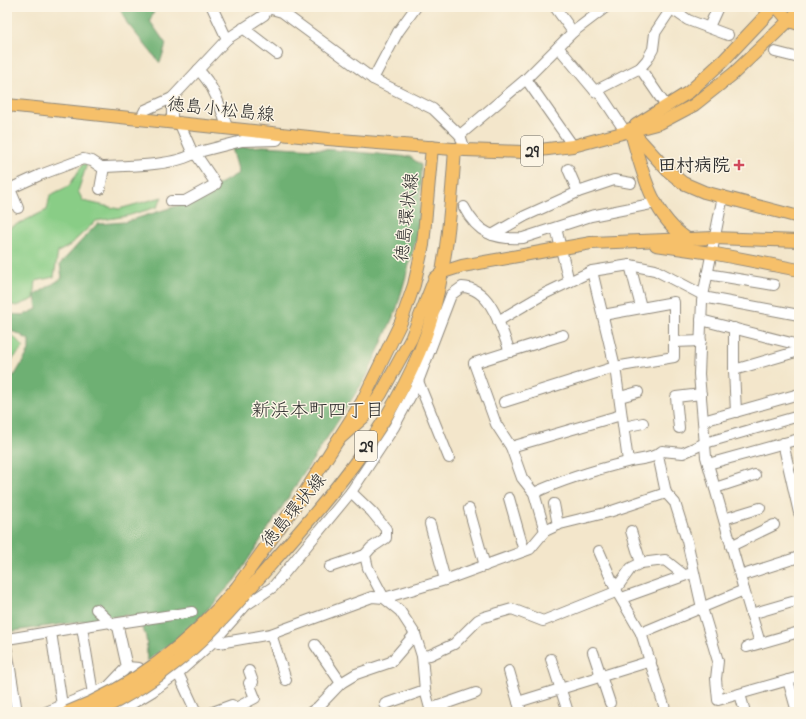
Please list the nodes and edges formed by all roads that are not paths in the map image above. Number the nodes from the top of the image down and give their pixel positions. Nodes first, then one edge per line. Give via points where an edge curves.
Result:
1 (212, 7) edge
2 (416, 7) edge
3 (555, 7) edge
4 (606, 7) edge
5 (718, 7) edge
6 (775, 7) edge
7 (670, 8) edge
8 (266, 9) edge
9 (799, 12) edge
10 (794, 23) edge
11 (709, 27) junction
12 (243, 28) junction
13 (573, 32) junction
14 (728, 35) dead end
15 (227, 39) junction
16 (558, 47) junction
17 (776, 52) dead end
18 (277, 54) dead end
19 (799, 58) edge
20 (640, 68) junction
21 (198, 70) junction
22 (373, 79) junction
23 (526, 79) junction
24 (595, 91) junction
25 (172, 98) junction
26 (7, 105) edge
27 (666, 106) junction
28 (141, 118) junction
29 (176, 121) junction
30 (227, 127) junction
31 (627, 130) junction
32 (281, 133) junction
33 (460, 135) junction
34 (573, 146) junction
35 (432, 147) junction
36 (460, 150) junction
37 (194, 153) junction
38 (104, 167) junction
39 (568, 169) dead end
40 (631, 183) dead end
41 (100, 188) dead end
42 (8, 190) edge
43 (578, 192) junction
44 (723, 196) junction
45 (171, 201) dead end
46 (656, 203) junction
47 (464, 207) dead end
48 (18, 208) dead end
49 (798, 214) edge
50 (556, 228) junction
51 (492, 236) junction
52 (686, 238) junction
53 (714, 238) junction
54 (799, 241) edge
55 (591, 243) junction
56 (560, 247) junction
57 (711, 253) junction
58 (630, 265) junction
59 (799, 270) edge
60 (592, 271) junction
61 (442, 272) junction
62 (707, 274) junction
63 (569, 282) junction
64 (774, 285) dead end
65 (703, 296) junction
66 (641, 308) junction
67 (603, 315) junction
68 (799, 315) edge
69 (702, 320) junction
70 (498, 321) junction
71 (734, 328) junction
72 (563, 335) dead end
73 (700, 341) junction
74 (675, 342) junction
75 (799, 345) edge
76 (799, 351) edge
77 (510, 352) junction
78 (615, 367) junction
79 (734, 370) junction
80 (418, 381) junction
81 (638, 392) dead end
82 (701, 394) junction
83 (799, 394) edge
84 (620, 397) junction
85 (504, 402) dead end
86 (736, 412) junction
87 (620, 415) junction
88 (799, 416) edge
89 (703, 421) junction
90 (643, 423) dead end
91 (624, 427) junction
92 (679, 428) dead end
93 (799, 439) edge
94 (338, 440) junction
95 (705, 443) junction
96 (783, 443) junction
97 (511, 447) junction
98 (658, 455) junction
99 (448, 458) dead end
100 (628, 461) junction
101 (708, 464) junction
102 (755, 476) dead end
103 (715, 488) junction
104 (351, 492) junction
105 (534, 493) junction
106 (666, 493) junction
107 (509, 498) dead end
108 (554, 504) dead end
109 (760, 508) dead end
110 (469, 509) dead end
111 (799, 513) edge
112 (724, 519) junction
113 (430, 524) dead end
114 (558, 525) junction
115 (774, 525) dead end
116 (545, 531) junction
117 (631, 531) dead end
118 (731, 546) junction
119 (524, 551) junction
120 (599, 551) dead end
121 (365, 555) junction
122 (799, 557) edge
123 (641, 563) junction
124 (485, 566) junction
125 (330, 567) dead end
126 (688, 574) junction
127 (740, 576) junction
128 (445, 580) junction
129 (744, 590) junction
130 (241, 591) junction
131 (619, 594) junction
132 (384, 598) junction
133 (799, 600) edge
134 (702, 608) junction
135 (96, 610) dead end
136 (192, 612) dead end
137 (751, 614) junction
138 (111, 623) junction
139 (82, 627) junction
140 (51, 632) junction
141 (799, 632) edge
142 (640, 633) junction
143 (271, 634) junction
144 (415, 634) junction
145 (7, 639) edge
146 (214, 641) junction
147 (760, 643) junction
148 (315, 645) dead end
149 (747, 647) dead end
150 (7, 650) edge
151 (593, 652) dead end
152 (398, 653) junction
153 (410, 654) dead end
154 (422, 656) junction
155 (551, 659) dead end
156 (651, 661) junction
157 (127, 667) junction
158 (249, 671) dead end
159 (509, 671) dead end
160 (178, 673) junction
161 (601, 677) junction
162 (799, 677) edge
163 (286, 680) dead end
164 (788, 680) junction
165 (341, 683) junction
166 (560, 689) junction
167 (424, 690) junction
168 (153, 691) junction
169 (476, 693) dead end
170 (92, 694) junction
171 (740, 694) junction
172 (610, 703) dead end
173 (385, 704) dead end
174 (520, 707) edge
175 (64, 710) edge
176 (123, 711) edge
177 (430, 711) edge
178 (17, 712) edge
179 (46, 712) edge
180 (96, 712) edge
181 (99, 712) edge
182 (196, 712) edge
183 (213, 712) edge
184 (311, 712) edge
185 (568, 712) edge
186 (666, 712) edge
187 (745, 712) edge
188 (797, 712) edge

1 - 15 street
2 - 22 street via 398,32
3 - 13 street
4 - 13 street
5 - 11 street
6 - 10 main road
6 - 27 main road via 689,92
7 - 11 street via 688,20
7 - 20 street via 655,33 653,49
8 - 12 street
8 - 22 street via 282,12
9 - 10 main road
10 - 31 main road via 694,105 660,123
11 - 14 street
12 - 15 street
12 - 18 street
13 - 16 street
15 - 21 street
16 - 23 street
16 - 24 street
17 - 19 street
20 - 24 street
20 - 27 street
21 - 25 street
21 - 30 street via 213,92
22 - 33 street via 433,109
23 - 33 street
23 - 34 street
24 - 31 street via 601,95
25 - 28 street via 145,110
25 - 29 street
26 - 28 main road, 徳島小松島線
27 - 31 main road
28 - 29 main road, 徳島小松島線
29 - 30 main road, 徳島小松島線
29 - 37 street
30 - 32 main road, 徳島小松島線
31 - 34 main road, 29
31 - 44 main road via 674,177 694,188
31 - 46 main road
32 - 35 main road, 徳島小松島線
32 - 37 street via 277,140 242,140
33 - 36 street
34 - 36 main road, 29 via 523,152
35 - 36 main road, 29
35 - 94 main road, 徳島環状線 / 29 via 427,223 414,285 391,343 362,402
36 - 61 main road, 徳島環状線 / 29
37 - 38 street via 171,162
37 - 45 street via 216,184 185,201
38 - 41 street
38 - 42 street via 83,159
39 - 43 street
40 - 43 street via 614,180
42 - 48 street
43 - 51 street via 525,216
44 - 49 main road
44 - 53 street
46 - 50 street via 611,210
46 - 52 main road via 672,226
47 - 51 street via 469,218
50 - 51 street via 523,238
50 - 56 street
52 - 53 main road
52 - 55 main road
52 - 57 main road
53 - 54 main road
53 - 57 street
55 - 56 main road
55 - 57 main road via 660,245
56 - 61 main road
56 - 63 street
57 - 59 main road
57 - 62 street
58 - 60 street
58 - 65 street via 655,270
58 - 66 street
60 - 63 street
60 - 67 street
61 - 94 main road, 徳島環状線 / 29 via 433,281 411,339 381,394 366,415
61 - 130 main road, 徳島環状線 / 29 via 422,345 409,376 387,416 320,507
62 - 64 street
62 - 65 street
63 - 70 street
65 - 68 street
65 - 69 street
66 - 67 street
66 - 74 street via 674,302
67 - 78 street
69 - 71 street
69 - 73 street
70 - 77 street
70 - 80 street via 490,304 477,290 462,287 450,295
71 - 75 street
71 - 79 street
72 - 77 street
73 - 74 street
73 - 82 street
74 - 78 street via 674,357
76 - 79 street
77 - 97 street via 474,364 496,424
78 - 84 street
78 - 85 street
79 - 86 street
80 - 99 street
80 - 104 street via 394,427
81 - 84 street
82 - 89 street
82 - 92 street via 676,397
83 - 86 street
84 - 87 street
86 - 89 street
87 - 91 street
87 - 97 street
88 - 95 street
89 - 95 street
90 - 91 street
91 - 100 street
93 - 96 street
94 - 130 main road, 徳島環状線 / 29
95 - 98 street via 683,453 662,451
95 - 101 street
96 - 101 street
96 - 111 street
97 - 105 street via 522,478
98 - 100 street
98 - 106 street
100 - 105 street via 556,483
101 - 103 street
102 - 103 street
103 - 112 street
104 - 121 street via 386,528 386,538
104 - 146 street via 273,587 246,605
105 - 116 street
106 - 114 street via 609,512
106 - 126 street via 675,503 687,541
107 - 119 street
108 - 114 street
109 - 112 street
110 - 124 street
112 - 118 street
113 - 128 street
114 - 116 street
115 - 118 street
116 - 119 street via 530,549
117 - 123 street
118 - 127 street
119 - 124 street
120 - 131 street
121 - 125 street
121 - 132 street via 368,568
122 - 127 street
123 - 126 street via 665,560
123 - 131 street via 632,568
124 - 128 street
126 - 131 street
126 - 134 street
127 - 129 street
128 - 132 street
129 - 134 street
129 - 137 street
130 - 175 main road, 徳島環状線 / 29, bridge via 162,660 126,685
130 - 180 main road, 徳島環状線 / 29, bridge via 210,633 172,667 140,689
131 - 142 street
131 - 154 street via 613,593 543,621 512,609 484,617 454,644
132 - 143 street via 372,597
132 - 144 street via 400,611
133 - 137 street
134 - 142 street
134 - 171 street via 718,661 718,700
135 - 138 street
136 - 138 street
137 - 147 street
138 - 139 street
138 - 157 street via 118,627
139 - 140 street
139 - 170 street
140 - 145 street
140 - 175 street
141 - 147 street
142 - 156 street
143 - 146 street via 219,643
143 - 163 street
144 - 152 street
144 - 154 street
146 - 160 street
147 - 149 street
148 - 165 street
150 - 178 street
151 - 161 street
152 - 153 street
152 - 165 street via 391,662 356,674
154 - 167 street
155 - 166 street
156 - 161 street
156 - 186 street
157 - 168 street via 139,668
157 - 170 street via 108,687
158 - 183 street via 253,682 249,683 255,698 234,709 232,705
159 - 174 street
160 - 168 street
160 - 182 street
161 - 166 street
161 - 172 street
162 - 164 street
164 - 171 street
164 - 188 street
165 - 184 street
166 - 174 street
166 - 185 street
167 - 173 street
167 - 177 street
168 - 176 street
169 - 177 street
170 - 175 street
170 - 181 street
171 - 187 street
175 - 179 street

